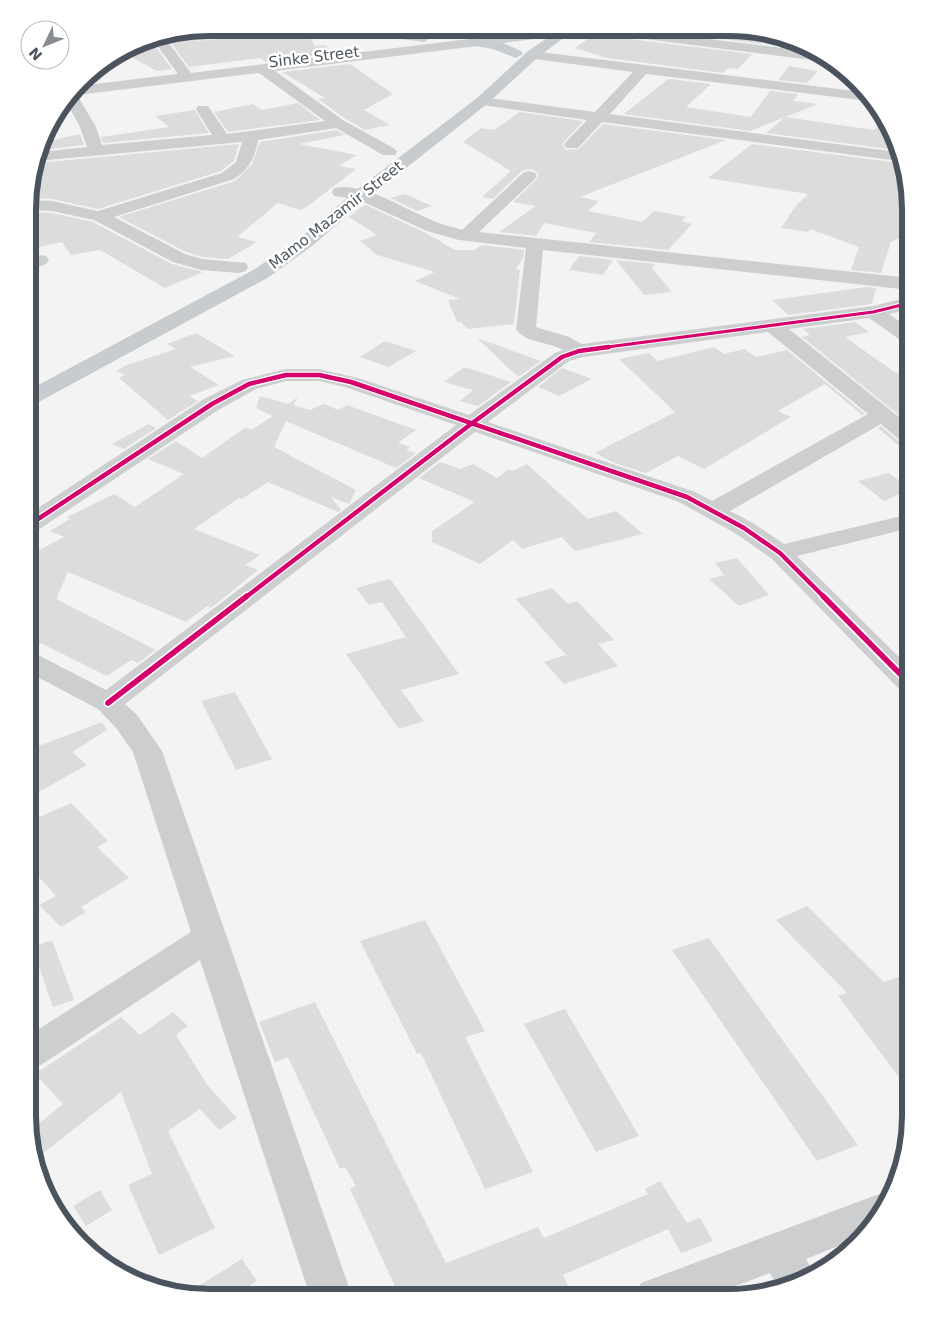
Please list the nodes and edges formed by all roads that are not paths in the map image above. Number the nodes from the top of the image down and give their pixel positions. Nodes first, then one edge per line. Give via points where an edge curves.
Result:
1 (504, 36) edge
2 (512, 36) edge
3 (547, 36) edge
4 (655, 36) edge
5 (407, 37) edge
6 (768, 41) edge
7 (474, 42) junction
8 (162, 43) edge
9 (451, 43) junction
10 (761, 49) junction
11 (524, 54) junction
12 (806, 54) edge
13 (262, 68) junction
14 (644, 68) junction
15 (184, 73) junction
16 (479, 82) dead end
17 (89, 85) edge
18 (84, 90) edge
19 (859, 96) edge
20 (74, 102) edge
21 (482, 102) junction
22 (203, 109) dead end
23 (600, 116) junction
24 (338, 123) junction
25 (251, 137) junction
26 (223, 140) junction
27 (404, 140) dead end
28 (572, 145) dead end
29 (96, 150) junction
30 (389, 152) junction
31 (44, 156) edge
32 (894, 156) edge
33 (529, 176) dead end
34 (340, 192) junction
35 (361, 195) junction
36 (325, 204) dead end
37 (36, 205) edge
38 (99, 216) junction
39 (465, 236) junction
40 (534, 244) junction
41 (246, 263) joint
42 (902, 283) edge
43 (178, 299) dead end
44 (902, 305) edge
45 (873, 312) junction
46 (772, 325) junction
47 (902, 332) edge
48 (579, 352) junction
49 (36, 394) edge
50 (882, 414) junction
51 (470, 424) junction
52 (902, 430) edge
53 (712, 511) junction
54 (36, 520) edge
55 (902, 523) edge
56 (780, 553) junction
57 (36, 665) edge
58 (901, 675) edge
59 (108, 703) junction
60 (210, 937) junction
61 (36, 1049) edge
62 (867, 1220) edge
63 (788, 1266) edge
64 (329, 1289) edge
65 (690, 1289) edge

1 - 9 street, Sinke Street
2 - 7 street, Sinke Street
3 - 11 main road, Mamo Mazamir Street
4 - 10 street
5 - 9 street
6 - 10 street
7 - 9 street, Sinke Street
7 - 11 main road
8 - 15 street
9 - 13 street, Sinke Street
9 - 15 street, Sinke Street
10 - 12 street
11 - 14 street
11 - 16 main road, Mamo Mazamir Street
11 - 21 main road, Mamo Mazamir Street
13 - 18 street, Sinke Street
13 - 24 street
14 - 19 street
14 - 23 street
15 - 17 street, Sinke Street
20 - 29 street via 88,127
21 - 23 street
21 - 35 main road, Mamo Mazamir Street
22 - 26 street
23 - 28 street
23 - 32 street
24 - 25 street
24 - 30 street
25 - 26 street
25 - 38 street via 246,161 228,176
26 - 29 street
27 - 30 main road, Mamo Mazamir Street
29 - 31 street
30 - 34 main road, Mamo Mazamir Street
33 - 39 street
34 - 35 street
34 - 36 main road, Mamo Mazamir Street
35 - 39 street via 433,228
35 - 49 main road, Mamo Mazamir Street via 306,242 262,273
37 - 38 street
38 - 41 street via 179,258 200,264
39 - 40 street
40 - 42 street
40 - 48 street via 526,329 533,334 562,341
41 - 43 main road
44 - 45 street
45 - 46 street
45 - 47 street
46 - 48 street
46 - 50 street
48 - 51 street via 562,357
50 - 52 street
50 - 53 street
51 - 53 street via 687,497
51 - 54 street via 351,382 319,375 286,375 249,384 212,404
51 - 59 street
53 - 56 street
55 - 56 street
56 - 58 street
57 - 59 street
59 - 60 street via 127,722 147,751
60 - 61 street
60 - 64 street
62 - 63 street
63 - 65 street

